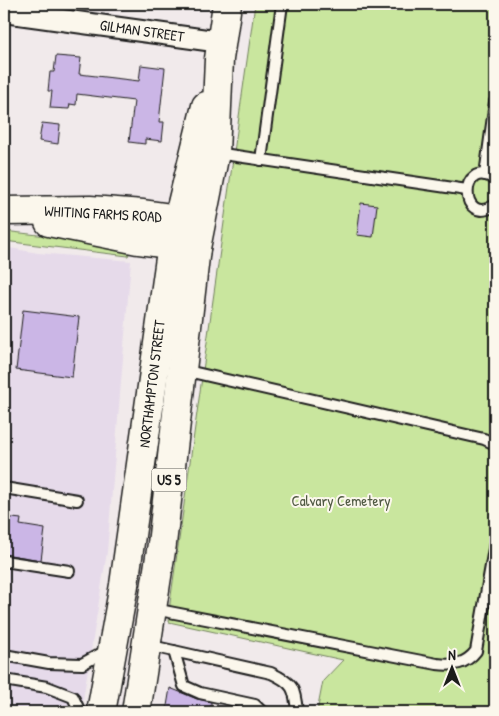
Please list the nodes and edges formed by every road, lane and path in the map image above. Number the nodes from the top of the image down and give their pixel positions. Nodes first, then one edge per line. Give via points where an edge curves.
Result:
1 (227, 4) edge
2 (282, 4) edge
3 (4, 12) edge
4 (220, 50) junction
5 (495, 102) edge
6 (215, 153) junction
7 (261, 160) junction
8 (490, 177) edge
9 (467, 190) junction
10 (495, 205) edge
11 (4, 211) edge
12 (187, 233) junction
13 (181, 369) junction
14 (495, 444) edge
15 (141, 465) junction
16 (4, 488) edge
17 (77, 500) dead end
18 (495, 543) edge
19 (4, 561) edge
20 (69, 571) dead end
21 (153, 609) junction
22 (147, 645) junction
23 (114, 647) junction
24 (174, 651) junction
25 (4, 655) edge
26 (4, 680) edge
27 (80, 712) edge
28 (101, 712) edge
29 (114, 712) edge
30 (136, 712) edge
31 (262, 712) edge
32 (297, 712) edge

1 - 4 main road, NORTHAMPTON STREET / US 5
2 - 7 lane
3 - 4 street, GILMAN STREET
4 - 6 main road, NORTHAMPTON STREET / US 5
4 - 12 main road, NORTHAMPTON STREET / US 5
5 - 8 lane
6 - 7 lane
6 - 12 main road, NORTHAMPTON STREET / US 5
7 - 9 lane
8 - 9 lane via 480,175 471,181
9 - 10 lane via 469,201 478,208
11 - 12 main road, WHITING FARMS ROAD via 90,210 143,214
12 - 13 main road, NORTHAMPTON STREET / US 5
12 - 15 main road, NORTHAMPTON STREET / US 5
13 - 14 lane
13 - 21 main road, NORTHAMPTON STREET / US 5
15 - 23 main road, NORTHAMPTON STREET / US 5
15 - 29 main road via 144,536
16 - 17 lane
18 - 21 lane via 476,650 461,664 451,666
19 - 20 lane
21 - 22 main road, NORTHAMPTON STREET / US 5
22 - 24 lane
22 - 30 main road, NORTHAMPTON STREET / US 5
23 - 25 lane via 82,664 49,663
23 - 28 main road, NORTHAMPTON STREET / US 5
24 - 31 lane via 184,686 200,693 255,705
24 - 32 lane via 271,673 287,681 296,696
26 - 27 lane via 47,687 73,697

